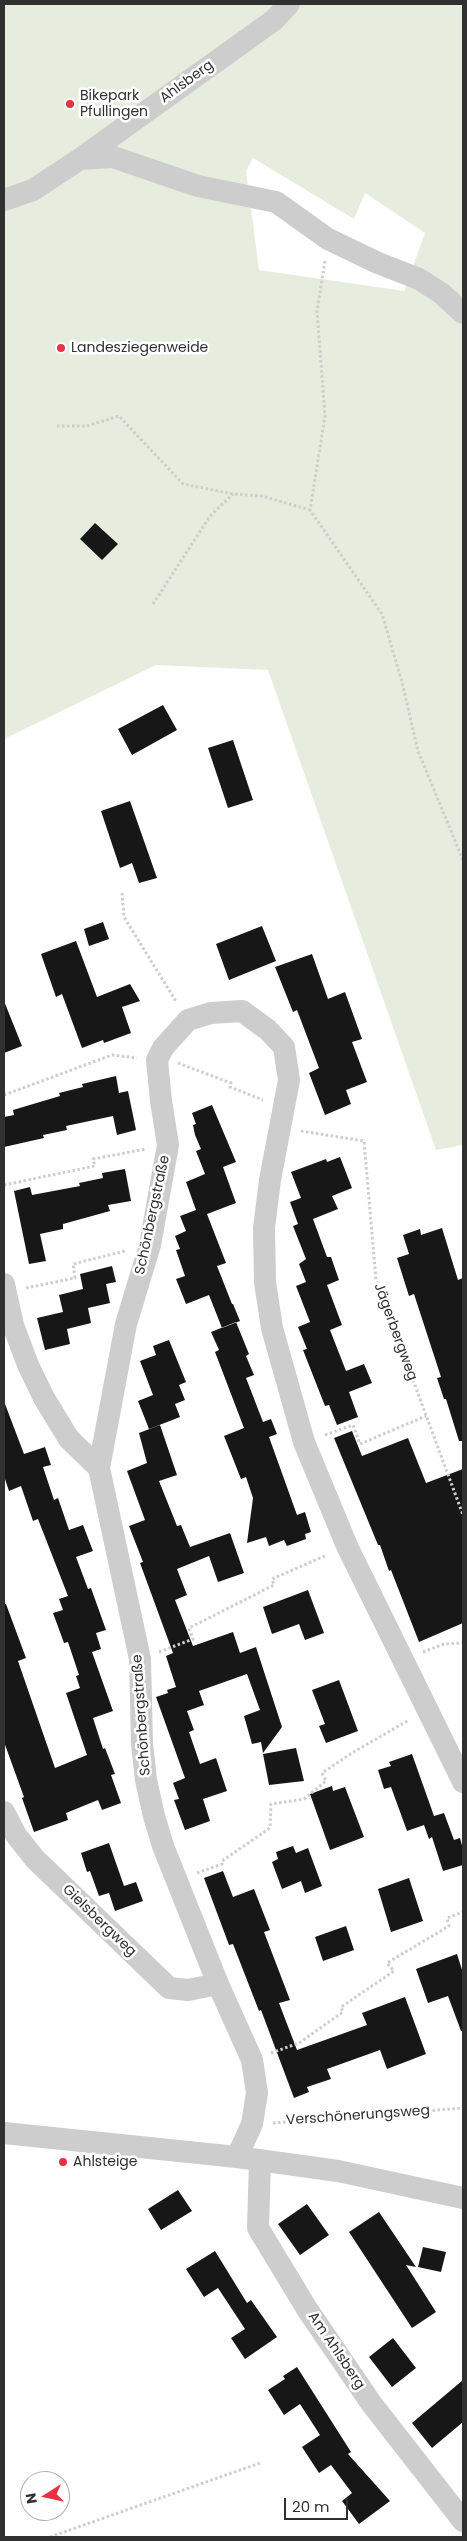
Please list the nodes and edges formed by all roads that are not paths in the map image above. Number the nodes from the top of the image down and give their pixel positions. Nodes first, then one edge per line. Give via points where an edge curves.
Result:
1 (289, 4) edge
2 (80, 159) junction
3 (4, 200) edge
4 (463, 313) edge
5 (5, 1288) edge
6 (99, 1468) junction
7 (463, 1782) edge
8 (4, 1812) edge
9 (218, 1984) junction
10 (4, 2133) edge
11 (236, 2157) junction
12 (260, 2161) junction
13 (463, 2198) edge
14 (463, 2521) edge

1 - 2 street, Ahlsberg via 274,20
2 - 3 street, Ahlsberg via 33,190
2 - 4 street via 113,157 198,186 276,202 328,238 419,279
5 - 6 street via 13,1325 44,1398 69,1439
6 - 7 street, Schönbergstraße via 126,1324 150,1245 168,1145 157,1060 163,1048 188,1020 211,1012 242,1011 284,1047 288,1080 264,1228 265,1282 272,1328 304,1442 347,1546
6 - 9 street, Schönbergstraße via 140,1659 146,1780 162,1846
8 - 9 street, Gielsbergweg via 35,1860 169,1988 188,1990
9 - 11 street, Schönbergstraße via 252,2060 257,2093 252,2124
10 - 11 street
11 - 12 street
12 - 13 street via 338,2171
12 - 14 street, Am Ahlsberg via 258,2228 307,2309 371,2403

